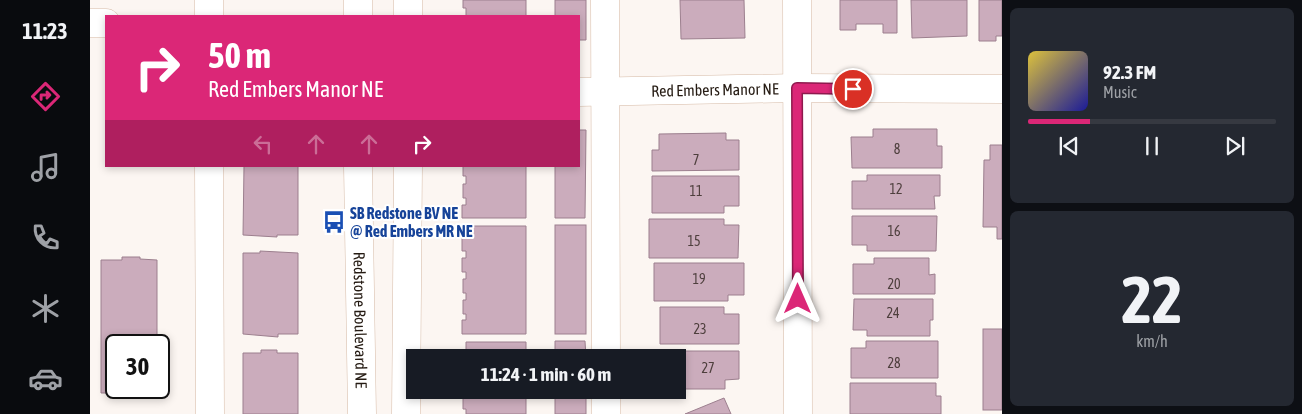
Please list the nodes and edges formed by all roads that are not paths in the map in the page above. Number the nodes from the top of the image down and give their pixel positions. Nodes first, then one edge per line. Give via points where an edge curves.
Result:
1 (208, 0) edge
2 (358, 0) edge
3 (408, 0) edge
4 (605, 0) edge
5 (797, 0) edge
6 (209, 15) edge
7 (358, 15) edge
8 (408, 15) edge
9 (90, 23) edge
10 (105, 23) edge
11 (797, 88) junction
12 (1002, 89) edge
13 (580, 92) edge
14 (605, 92) junction
15 (209, 167) edge
16 (358, 167) edge
17 (408, 167) edge
18 (606, 349) edge
19 (606, 399) edge
20 (210, 414) edge
21 (362, 414) edge
22 (406, 414) edge
23 (606, 414) edge
24 (798, 414) edge

1 - 6 street
2 - 7 street
3 - 8 street
4 - 14 street
5 - 11 street
9 - 10 street
11 - 12 street, Red Embers Manor NE
11 - 14 street, Red Embers Manor NE
11 - 24 street
13 - 14 street, Red Embers Manor NE
14 - 18 street
15 - 20 street
16 - 21 street, Redstone Boulevard NE
17 - 22 street
19 - 23 street

